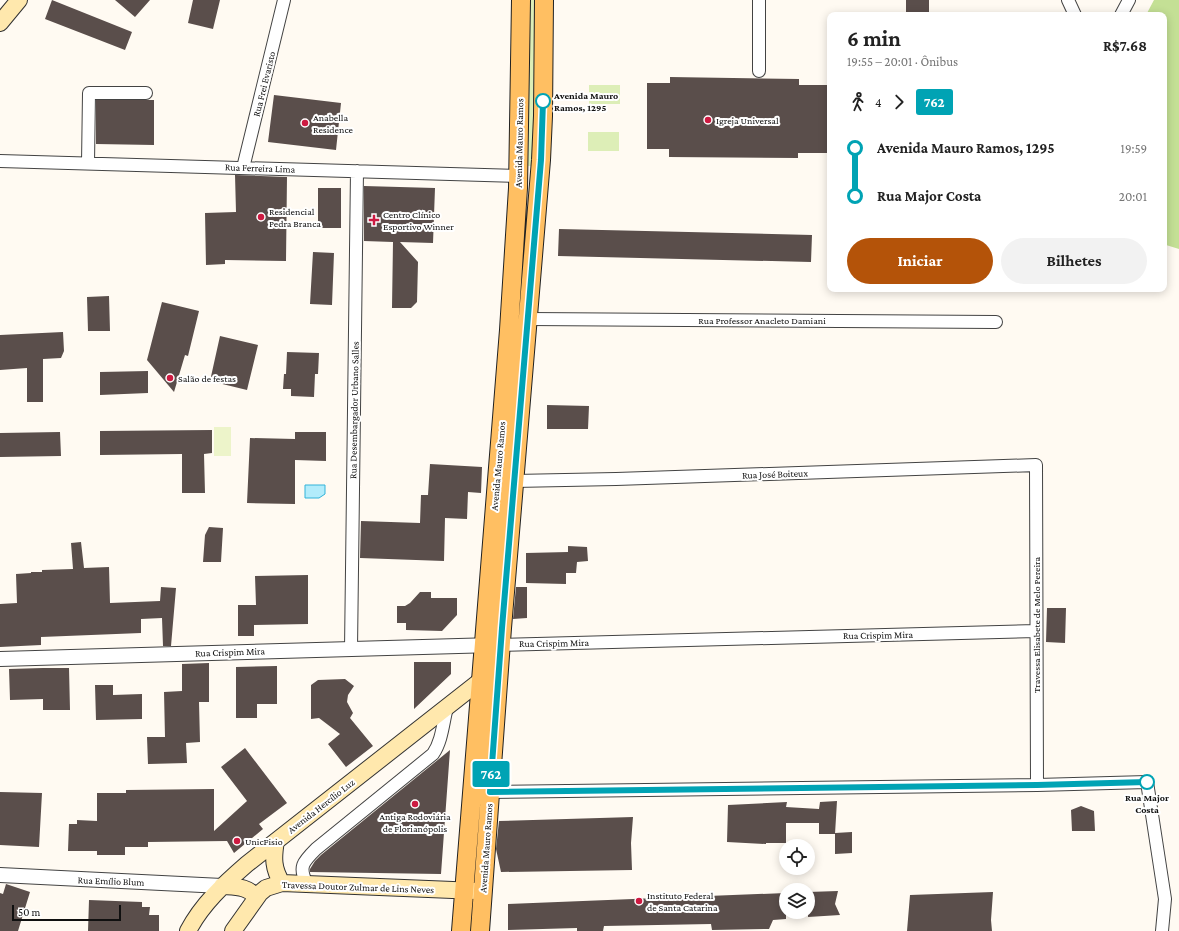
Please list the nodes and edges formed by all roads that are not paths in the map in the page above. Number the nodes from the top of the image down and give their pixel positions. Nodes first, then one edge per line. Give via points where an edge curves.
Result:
1 (19, 0) edge
2 (284, 0) edge
3 (521, 0) edge
4 (544, 0) edge
5 (759, 0) edge
6 (1068, 0) edge
7 (1129, 0) edge
8 (1074, 12) edge
9 (1123, 12) edge
10 (0, 22) edge
11 (759, 71) dead end
12 (146, 93) dead end
13 (0, 161) edge
14 (88, 163) junction
15 (243, 168) junction
16 (357, 171) junction
17 (519, 176) junction
18 (540, 176) junction
19 (528, 318) junction
20 (996, 322) dead end
21 (1036, 465) joint
22 (514, 481) junction
23 (1036, 631) junction
24 (492, 645) junction
25 (351, 649) junction
26 (0, 659) edge
27 (480, 681) junction
28 (497, 693) junction
29 (447, 708) junction
30 (1037, 785) junction
31 (490, 792) junction
32 (276, 842) junction
33 (0, 876) edge
34 (282, 884) junction
35 (307, 884) junction
36 (222, 886) junction
37 (465, 890) junction
38 (482, 891) junction
39 (256, 898) junction
40 (188, 931) edge
41 (233, 931) edge
42 (461, 931) edge
43 (480, 931) edge
44 (1162, 931) edge

1 - 10 main road
2 - 15 street, Rua Frei Evaristo
3 - 17 main road, Avenida Mauro Ramos
4 - 18 main road, Avenida Mauro Ramos
5 - 11 street
6 - 8 street
7 - 9 street
12 - 14 street via 89,93
13 - 14 street, Rua Ferreira Lima
14 - 15 street, Rua Ferreira Lima
15 - 16 street, Rua Ferreira Lima
16 - 17 street, Rua Ferreira Lima
16 - 25 street, Rua Desembargador Urbano Salles
17 - 18 main road
17 - 24 main road, Avenida Mauro Ramos
18 - 19 main road, Avenida Mauro Ramos
19 - 20 street, Rua Professor Anacleto Damiani
19 - 22 main road, Avenida Mauro Ramos
21 - 22 street, Rua José Boiteux
21 - 23 street, Travessa Elisabete de Melo Pereira
22 - 24 main road, Avenida Mauro Ramos
23 - 24 street, Rua Crispim Mira
23 - 30 street, Travessa Elisabete de Melo Pereira
24 - 25 street, Rua Crispim Mira
24 - 27 main road, Avenida Mauro Ramos
24 - 28 main road, Avenida Mauro Ramos
25 - 26 street, Rua Crispim Mira
27 - 28 main road via 490,683
27 - 29 main road, Avenida Hercílio Luz
27 - 37 main road, Avenida Mauro Ramos
28 - 31 main road, Avenida Mauro Ramos
29 - 32 main road, Avenida Hercílio Luz
29 - 35 street via 440,741 433,754 316,849 304,862 302,874
30 - 31 street
30 - 44 street via 1147,782 1165,899
31 - 38 main road, Avenida Mauro Ramos
32 - 34 main road via 274,864
32 - 36 main road, Avenida Hercílio Luz
33 - 36 street, Rua Emílio Blum
34 - 35 main road, Travessa Doutor Zulmar de Lins Neves
34 - 39 main road, Travessa Doutor Zulmar de Lins Neves via 266,888
35 - 37 main road, Travessa Doutor Zulmar de Lins Neves
36 - 39 main road via 240,887 254,894
36 - 40 main road, Avenida Hercílio Luz
37 - 38 main road, Travessa Doutor Zulmar de Lins Neves
37 - 42 main road, Avenida Mauro Ramos
38 - 43 main road, Avenida Mauro Ramos
39 - 41 main road

